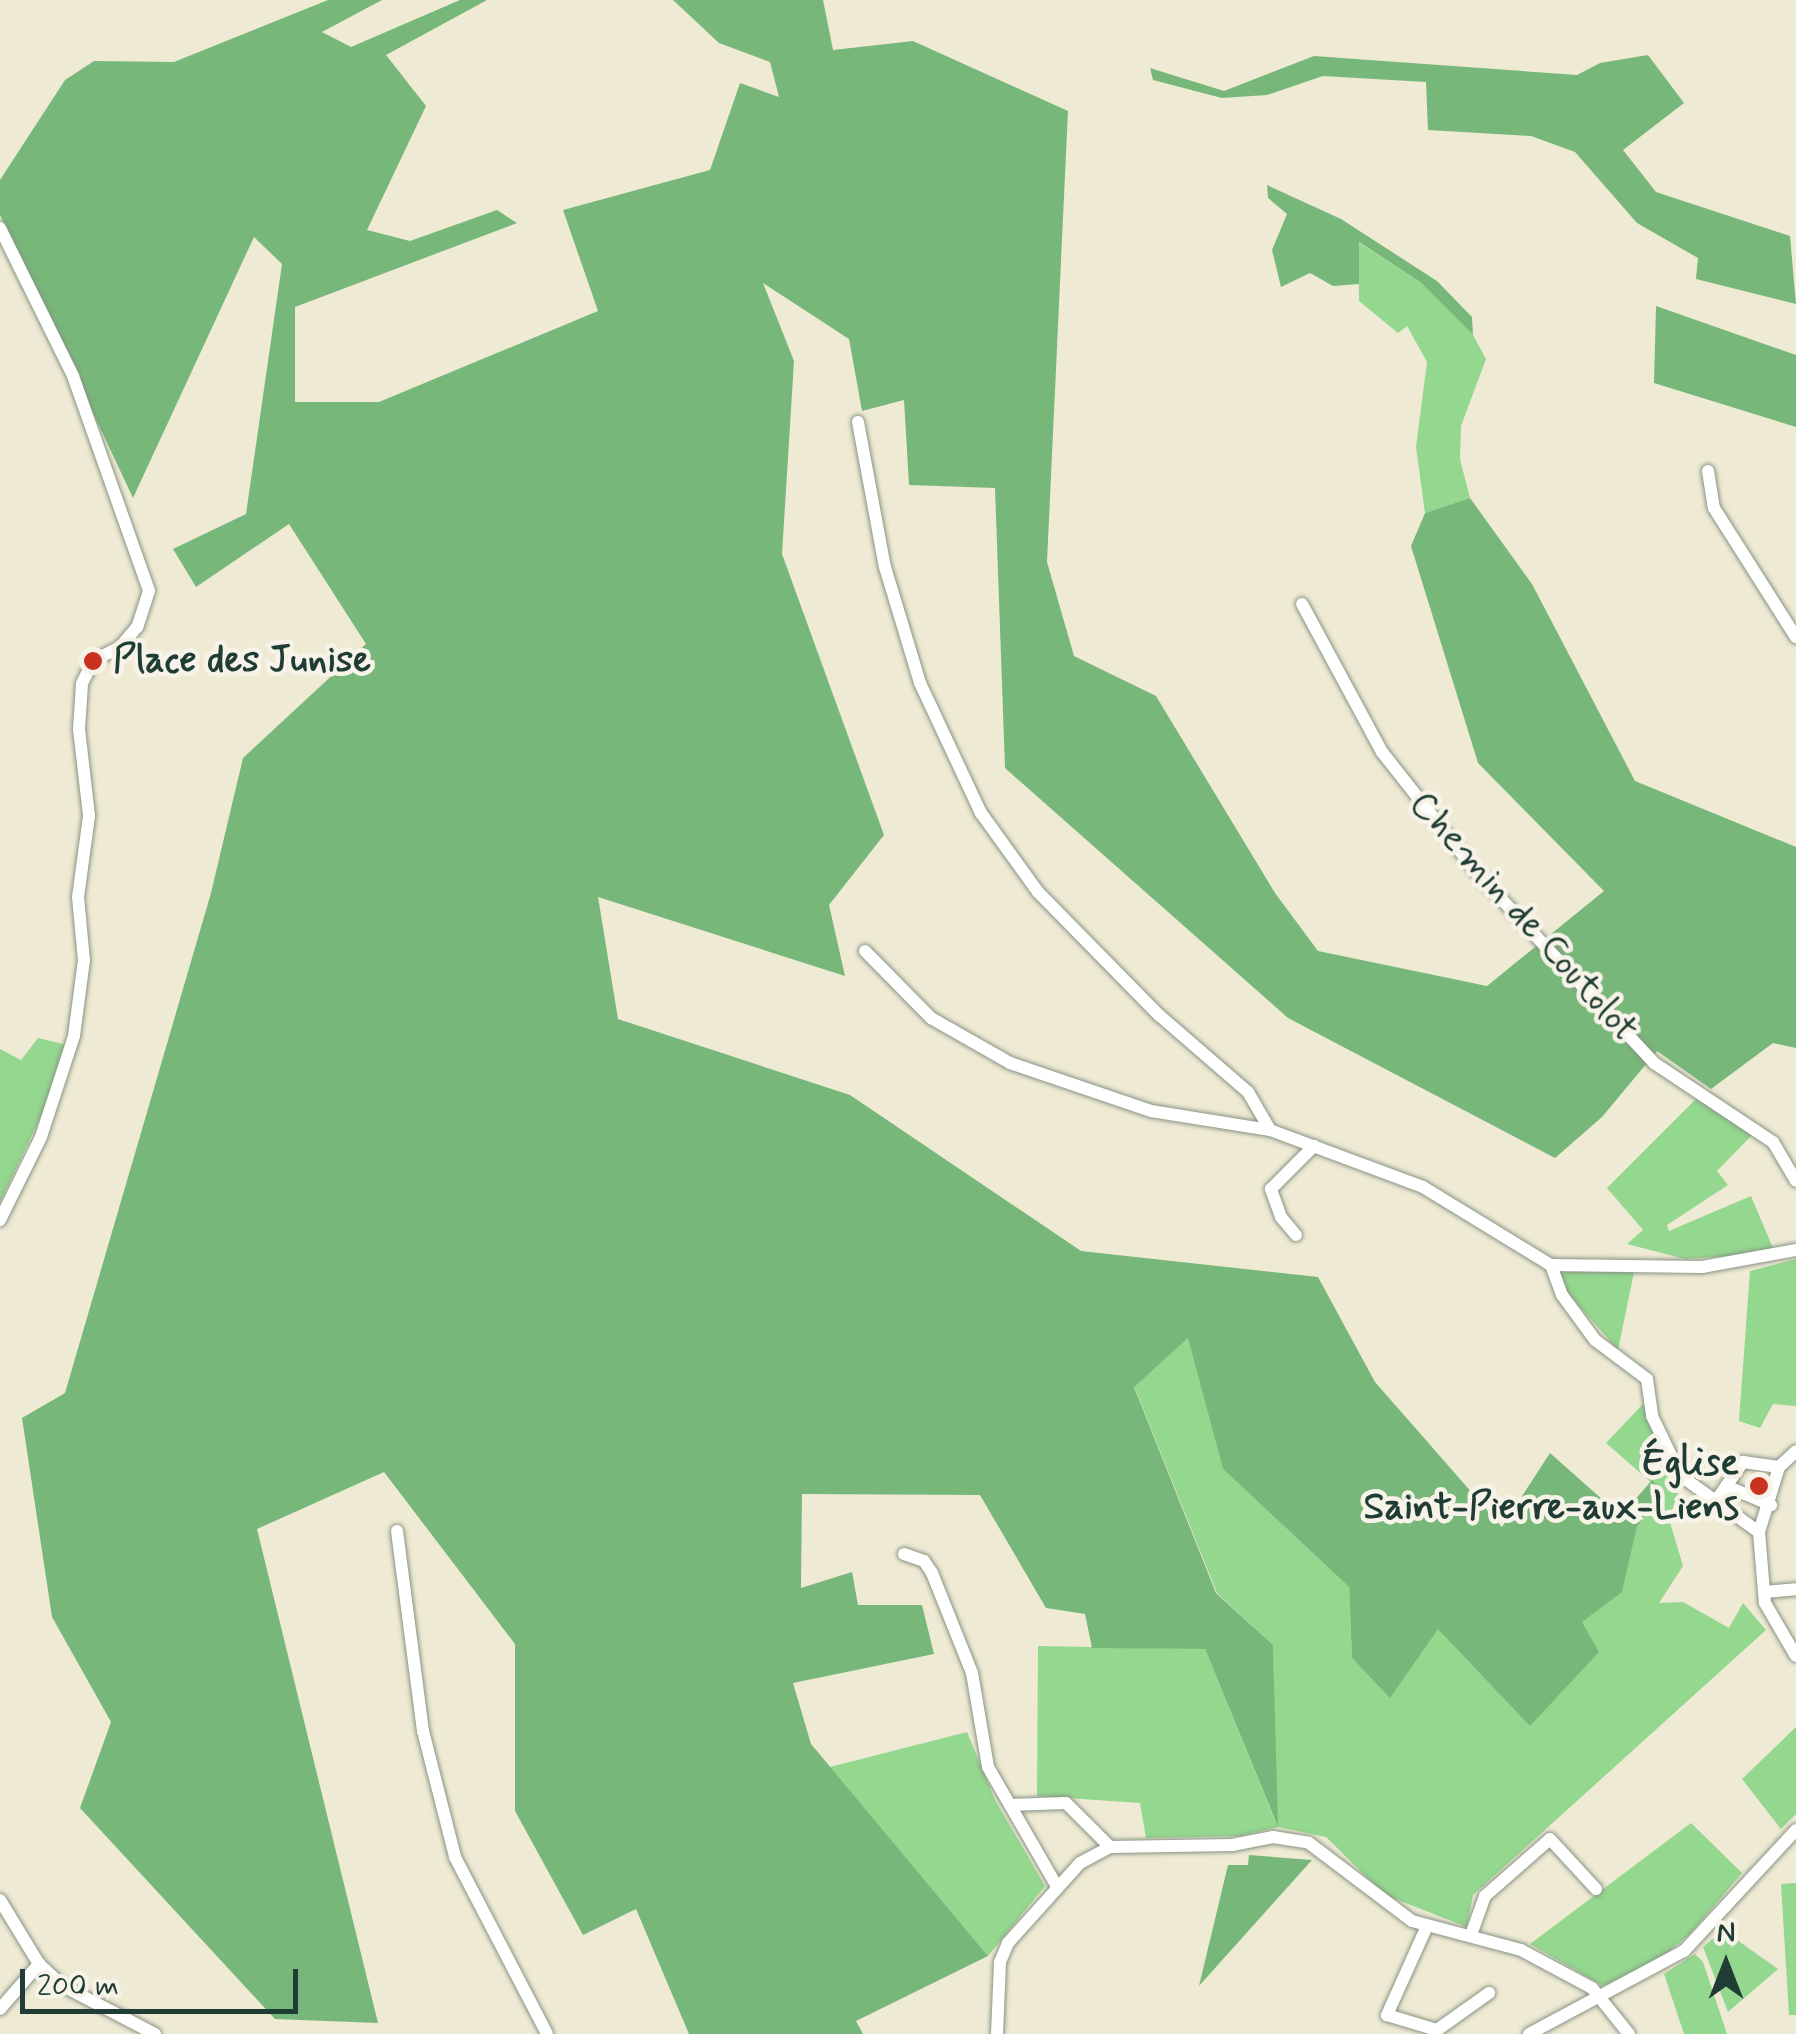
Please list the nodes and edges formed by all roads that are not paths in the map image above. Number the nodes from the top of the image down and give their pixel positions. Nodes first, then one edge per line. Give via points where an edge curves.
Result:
1 (0, 228) edge
2 (858, 422) dead end
3 (1708, 470) dead end
4 (1302, 604) dead end
5 (1796, 637) edge
6 (865, 951) dead end
7 (1270, 1130) junction
8 (1314, 1146) junction
9 (1796, 1181) edge
10 (0, 1220) edge
11 (1296, 1235) dead end
12 (1796, 1250) edge
13 (1551, 1265) junction
14 (1796, 1450) edge
15 (1779, 1467) junction
16 (1726, 1486) junction
17 (1715, 1502) junction
18 (1770, 1505) junction
19 (397, 1531) dead end
20 (1759, 1532) junction
21 (904, 1554) dead end
22 (1796, 1588) edge
23 (1764, 1592) junction
24 (1796, 1656) edge
25 (1010, 1806) junction
26 (1796, 1830) edge
27 (1110, 1847) junction
28 (1056, 1885) junction
29 (1596, 1890) dead end
30 (0, 1900) edge
31 (1426, 1926) junction
32 (1472, 1935) junction
33 (39, 1964) junction
34 (1489, 1994) dead end
35 (1602, 1997) junction
36 (0, 2009) edge
37 (155, 2034) edge
38 (547, 2034) edge
39 (997, 2034) edge
40 (1529, 2034) edge
41 (1629, 2034) edge

1 - 10 street via 74,376 149,591 148,607 128,637 93,661 82,684 78,728 89,816 78,897 84,960 74,1036 42,1137
2 - 7 street via 885,568 920,683 982,813 1038,892 1159,1016 1248,1092
3 - 5 street via 1714,508
4 - 9 street, Chemin de Coutolot via 1382,752 1465,858 1654,1063 1773,1142
6 - 7 street via 932,1018 1010,1063 1150,1111
7 - 8 street
8 - 11 street via 1271,1188 1281,1218
8 - 13 street via 1422,1187
12 - 13 street via 1702,1267
13 - 17 street via 1562,1296 1595,1340 1647,1379 1666,1450 1681,1476
14 - 15 street
15 - 16 street via 1743,1462
15 - 18 street
16 - 17 street
16 - 18 street
17 - 20 street
18 - 20 street
19 - 38 street via 422,1731 456,1857
20 - 23 street
21 - 25 street via 924,1561 932,1573 972,1673 988,1768
22 - 23 street
23 - 24 street
25 - 27 street via 1066,1802
25 - 28 street
26 - 35 street via 1695,1942
27 - 28 street
27 - 31 street via 1232,1845 1273,1837 1309,1843 1393,1911
28 - 39 street via 1000,1962
29 - 32 street via 1550,1840 1486,1896
30 - 33 street
31 - 32 street
31 - 34 street via 1387,2015 1437,2030
32 - 35 street via 1521,1950
33 - 36 street
33 - 37 street via 95,2006
35 - 40 street
35 - 41 street

